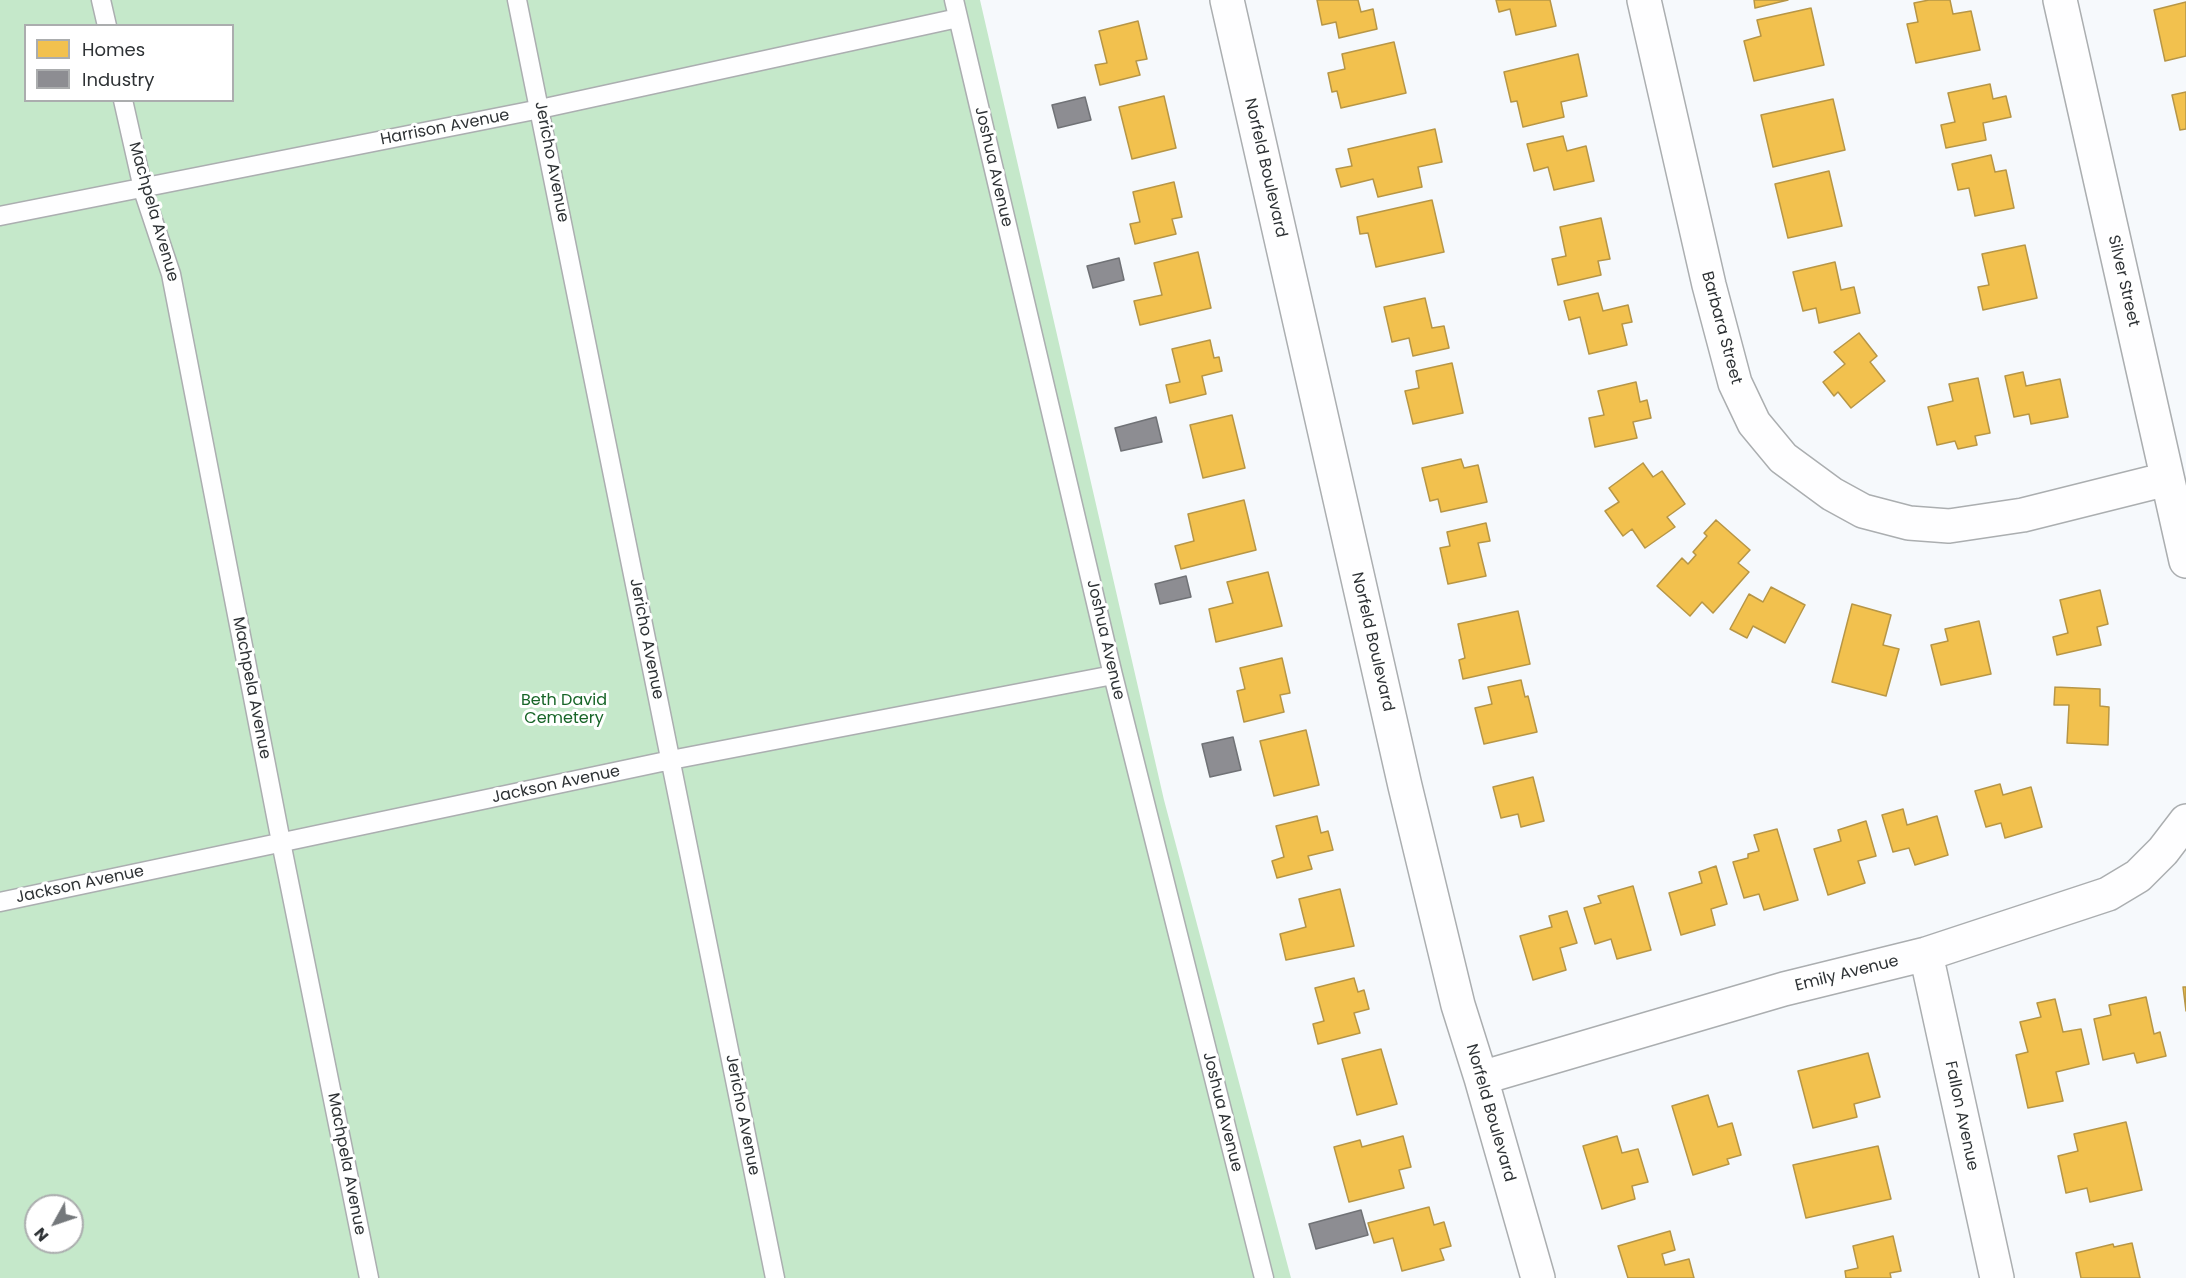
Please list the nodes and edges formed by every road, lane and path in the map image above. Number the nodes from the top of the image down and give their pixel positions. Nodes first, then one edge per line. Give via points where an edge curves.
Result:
1 (101, 0) edge
2 (517, 0) edge
3 (1227, 0) edge
4 (1644, 0) edge
5 (2060, 0) edge
6 (956, 9) edge
7 (107, 24) edge
8 (123, 102) edge
9 (540, 109) junction
10 (142, 187) junction
11 (0, 216) edge
12 (2167, 479) junction
13 (2186, 561) edge
14 (1113, 675) junction
15 (671, 760) junction
16 (2186, 821) edge
17 (281, 842) junction
18 (0, 902) edge
19 (1926, 954) junction
20 (1481, 1078) junction
21 (369, 1278) edge
22 (775, 1278) edge
23 (1264, 1278) edge
24 (1538, 1278) edge
25 (1997, 1278) edge

1 - 7 lane
2 - 9 lane, Jericho Avenue
3 - 20 street, Norfeld Boulevard via 1408,798 1458,1005
4 - 12 street, Barbara Street via 1734,383 1754,423 1783,458 1863,511 1909,523 1949,526 2023,515
5 - 12 street, Silver Street
6 - 9 lane, Harrison Avenue
6 - 14 lane, Joshua Avenue
8 - 10 lane, Machpela Avenue
9 - 10 lane, Harrison Avenue
9 - 15 lane, Jericho Avenue
10 - 11 lane, Harrison Avenue
10 - 17 lane, Machpela Avenue via 171,274
12 - 13 street, Silver Street
14 - 15 lane, Jackson Avenue
14 - 23 lane, Joshua Avenue
15 - 17 lane, Jackson Avenue
15 - 22 lane, Jericho Avenue
16 - 19 street, Emily Avenue via 2138,876 2108,894
17 - 18 lane, Jackson Avenue
17 - 21 lane, Machpela Avenue
19 - 20 street, Emily Avenue via 1784,990
19 - 25 street, Fallon Avenue
20 - 24 street, Norfeld Boulevard

